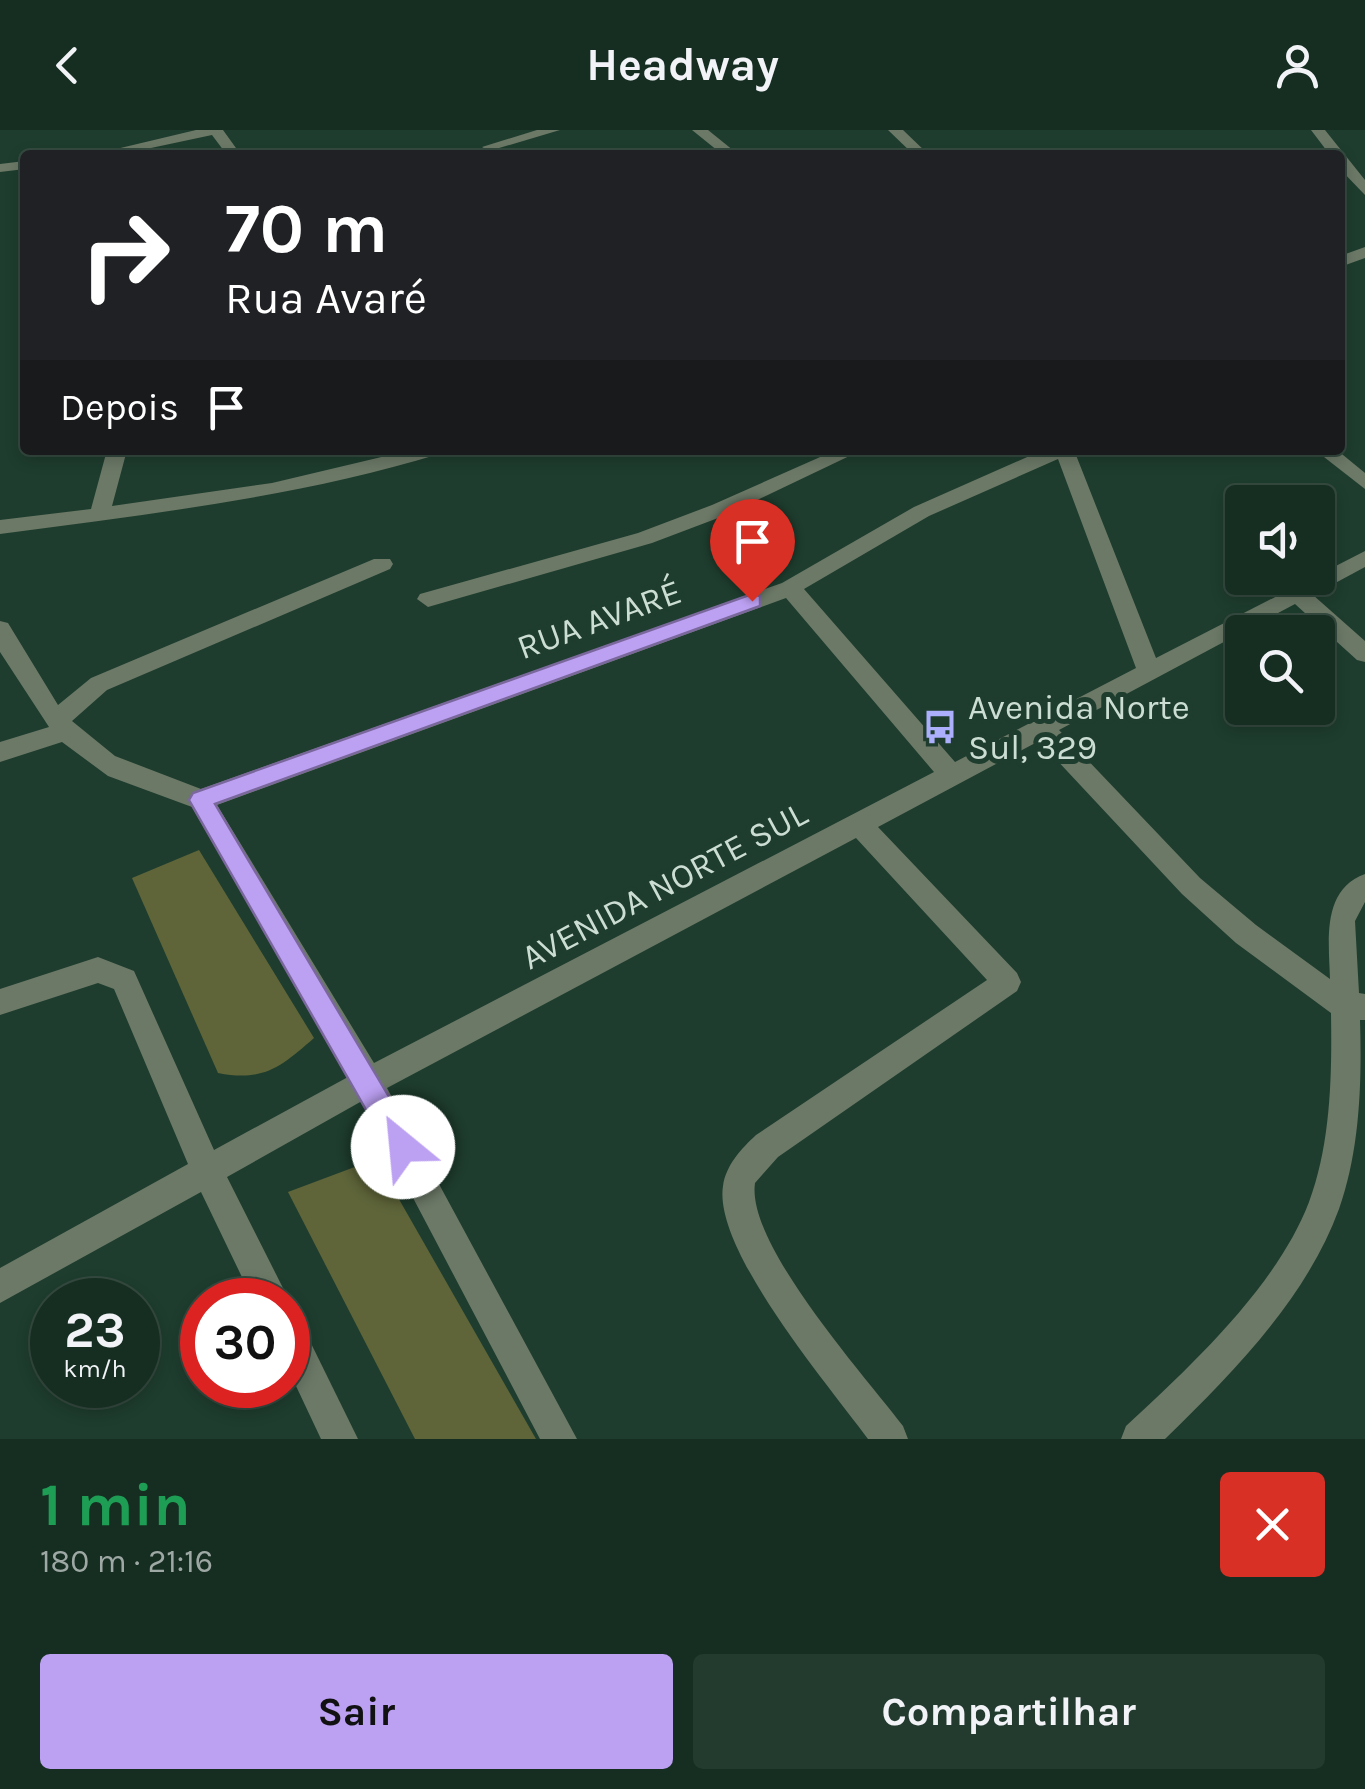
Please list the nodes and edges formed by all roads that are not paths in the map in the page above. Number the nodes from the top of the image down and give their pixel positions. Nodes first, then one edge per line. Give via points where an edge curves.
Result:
1 (216, 130) edge
2 (553, 130) edge
3 (699, 130) edge
4 (895, 130) edge
5 (489, 147) edge
6 (125, 150) edge
7 (725, 150) edge
8 (917, 150) edge
9 (1345, 166) edge
10 (1365, 190) edge
11 (116, 455) edge
12 (398, 455) edge
13 (841, 455) edge
14 (1050, 455) edge
15 (1064, 455) edge
16 (1331, 455) edge
17 (1365, 483) edge
18 (100, 513) junction
19 (0, 528) edge
20 (1365, 558) edge
21 (382, 564) dead end
22 (1335, 574) edge
23 (790, 588) junction
24 (1296, 595) edge
25 (1299, 595) edge
26 (428, 599) dead end
27 (0, 629) edge
28 (1365, 654) edge
29 (7, 663) edge
30 (1150, 672) junction
31 (63, 725) junction
32 (1043, 728) junction
33 (0, 752) edge
34 (952, 777) junction
35 (201, 800) junction
36 (860, 825) junction
37 (1365, 886) edge
38 (0, 1002) edge
39 (1354, 1006) edge
40 (368, 1082) junction
41 (207, 1171) junction
42 (260, 1278) edge
43 (0, 1286) edge
44 (310, 1377) edge
45 (340, 1439) edge
46 (559, 1439) edge
47 (890, 1439) edge
48 (1139, 1439) edge

1 - 6 street
2 - 5 street
3 - 7 street
4 - 8 street
9 - 10 street
11 - 18 street
12 - 18 street via 327,481
13 - 26 street via 645,538
14 - 23 street, RUA AVARÉ via 932,504
15 - 30 street
16 - 17 street
18 - 19 street
20 - 22 street, AVENIDA NORTE SUL
21 - 31 street via 98,684
23 - 34 street
23 - 35 street, RUA AVARÉ
24 - 30 street, AVENIDA NORTE SUL
25 - 28 street
27 - 29 street
29 - 31 street
30 - 32 street, AVENIDA NORTE SUL
31 - 33 street
31 - 35 street via 104,762
32 - 34 street, AVENIDA NORTE SUL
32 - 39 street via 1192,886 1246,934
34 - 36 street, AVENIDA NORTE SUL
35 - 40 street
36 - 40 street, AVENIDA NORTE SUL
36 - 47 street via 1006,982 767,1146 744,1170 738,1192 744,1226 773,1279
37 - 39 street via 1341,922
38 - 41 street via 98,970 124,980
39 - 48 street via 1346,1102 1323,1207 1290,1269 1195,1386
40 - 41 street, AVENIDA NORTE SUL
40 - 46 street
41 - 42 street
41 - 43 street, AVENIDA NORTE SUL
44 - 45 street

